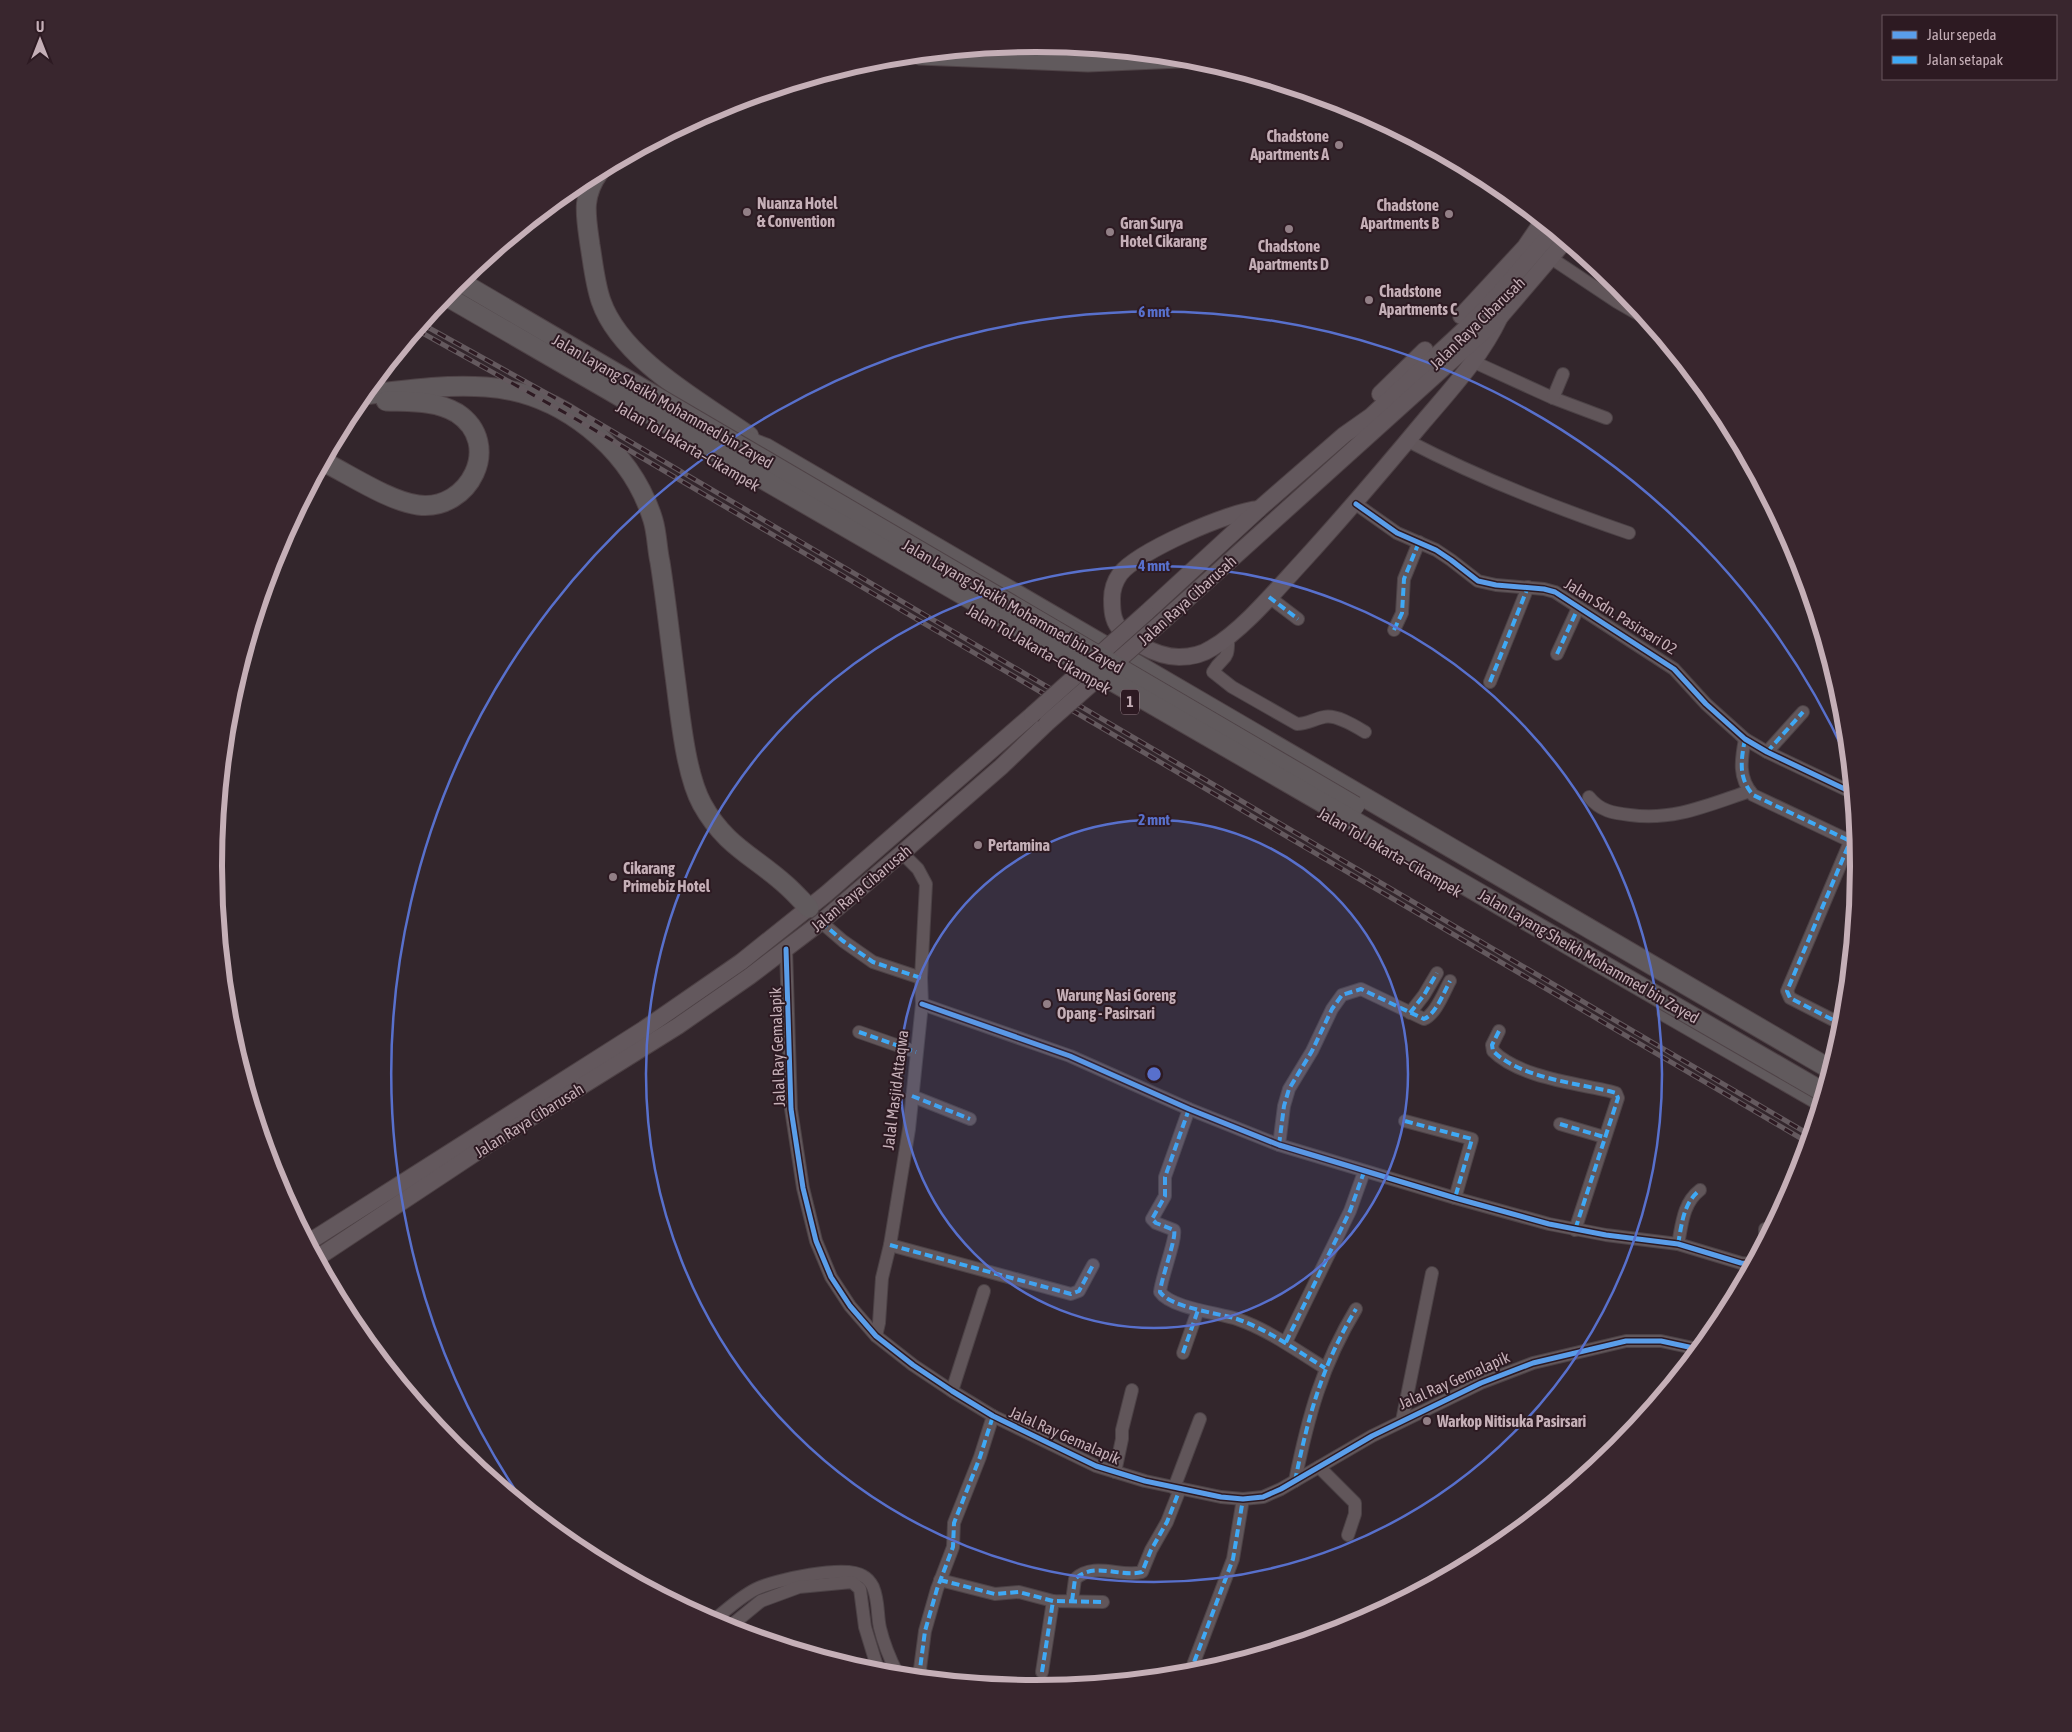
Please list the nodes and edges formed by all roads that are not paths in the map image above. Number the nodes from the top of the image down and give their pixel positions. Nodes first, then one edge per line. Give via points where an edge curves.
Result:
1 (956, 57) edge
2 (1145, 60) edge
3 (591, 186) edge
4 (1539, 227) edge
5 (1550, 236) edge
6 (1555, 240) edge
7 (1561, 245) edge
8 (1551, 258) junction
9 (468, 284) edge
10 (468, 285) edge
11 (453, 300) edge
12 (1624, 304) edge
13 (447, 306) edge
14 (1500, 318) junction
15 (1474, 362) junction
16 (1563, 374) dead end
17 (375, 394) edge
18 (1553, 398) junction
19 (370, 400) edge
20 (1373, 418) junction
21 (1606, 418) dead end
22 (1344, 435) junction
23 (1408, 441) junction
24 (766, 448) junction
25 (1352, 450) junction
26 (328, 464) edge
27 (1356, 504) junction
28 (1259, 509) junction
29 (1630, 533) dead end
30 (1419, 542) junction
31 (1528, 588) junction
32 (1269, 597) junction
33 (1578, 608) junction
34 (1298, 619) dead end
35 (1394, 630) dead end
36 (1228, 637) junction
37 (1557, 654) dead end
38 (1490, 682) dead end
39 (1803, 712) dead end
40 (1365, 732) dead end
41 (1745, 739) junction
42 (1767, 752) junction
43 (1846, 790) edge
44 (1750, 791) junction
45 (1589, 797) dead end
46 (1849, 835) edge
47 (1849, 843) edge
48 (902, 853) junction
49 (815, 915) junction
50 (774, 936) junction
51 (786, 949) junction
52 (1437, 973) dead end
53 (921, 978) junction
54 (1450, 981) dead end
55 (922, 1004) junction
56 (1410, 1014) junction
57 (1835, 1021) edge
58 (1498, 1030) dead end
59 (860, 1032) dead end
60 (916, 1052) junction
61 (1825, 1066) edge
62 (1822, 1078) edge
63 (1818, 1089) edge
64 (912, 1096) junction
65 (1815, 1098) edge
66 (1189, 1109) junction
67 (970, 1119) dead end
68 (1405, 1121) dead end
69 (1560, 1124) dead end
70 (1604, 1137) junction
71 (1279, 1145) junction
72 (1364, 1172) junction
73 (1700, 1190) dead end
74 (1455, 1198) junction
75 (1574, 1230) junction
76 (313, 1239) edge
77 (1678, 1244) junction
78 (890, 1245) junction
79 (322, 1256) edge
80 (1746, 1263) edge
81 (1093, 1265) dead end
82 (1432, 1273) dead end
83 (984, 1291) dead end
84 (1356, 1309) dead end
85 (1198, 1310) junction
86 (876, 1336) junction
87 (1286, 1342) junction
88 (1690, 1348) edge
89 (1182, 1353) dead end
90 (1325, 1368) junction
91 (1132, 1390) dead end
92 (952, 1391) junction
93 (993, 1416) junction
94 (1200, 1419) dead end
95 (1402, 1421) junction
96 (1319, 1466) junction
97 (1115, 1472) junction
98 (1295, 1481) junction
99 (1177, 1488) junction
100 (1243, 1500) junction
101 (1348, 1535) dead end
102 (940, 1580) junction
103 (1053, 1600) junction
104 (1072, 1600) junction
105 (1103, 1602) dead end
106 (720, 1616) edge
107 (736, 1622) edge
108 (876, 1664) edge
109 (1193, 1664) edge
110 (894, 1667) edge
111 (921, 1671) edge
112 (1042, 1672) dead end

1 - 2 highway via 1088,62
3 - 24 highway via 586,216 601,301 613,326 683,392
4 - 22 main road, Jalan Raya Cibarusah via 1525,247 1468,310 1396,378
5 - 20 main road, Jalan Raya Cibarusah via 1470,324
6 - 20 main road, Jalan Raya Cibarusah via 1511,292
7 - 8 main road, Jalan Raya Cibarusah
8 - 12 street
8 - 14 main road, Jalan Raya Cibarusah
9 - 24 highway, Jalan Tol Jakarta–Cikampek / 1 via 728,433
10 - 62 highway, Jalan Layang Sheikh Mohammed bin Zayed / 1, bridge
11 - 63 highway, Jalan Layang Sheikh Mohammed bin Zayed / 1, bridge
13 - 65 highway, Jalan Tol Jakarta–Cikampek / 1
14 - 15 main road
14 - 25 main road, Jalan Raya Cibarusah
15 - 18 street
15 - 23 main road
16 - 18 street
17 - 49 highway via 441,386 515,391 538,398 582,422 607,442 639,487 653,520 682,730 694,787 702,804 731,843 786,884
18 - 21 street
19 - 26 highway via 427,403 458,414 478,442 478,467 472,481 456,496 419,505 396,498
20 - 22 main road, Jalan Raya Cibarusah
20 - 25 main road, Jalan Raya Cibarusah
22 - 28 main road, Jalan Raya Cibarusah
23 - 27 main road
23 - 29 street via 1454,465 1558,508
24 - 61 highway, Jalan Tol Jakarta–Cikampek / 1
25 - 48 main road, Jalan Raya Cibarusah, bridge
27 - 30 street, Jalan Sdn. Pasirsari 02 via 1397,533
27 - 32 main road
28 - 36 main road via 1246,510 1144,556 1129,565 1114,587 1112,611 1117,625 1134,641 1160,654 1194,656
28 - 49 main road, Jalan Raya Cibarusah, bridge
30 - 31 street, Jalan Sdn. Pasirsari 02 via 1451,560 1478,581
30 - 35 street via 1404,579 1402,613
31 - 33 street, Jalan Sdn. Pasirsari 02 via 1555,592
31 - 38 street
32 - 34 street
32 - 36 main road
33 - 37 street
33 - 41 street, Jalan Sdn. Pasirsari 02 via 1674,668 1706,704
36 - 40 street via 1226,657 1213,672 1232,687 1297,724 1334,717
39 - 42 street
41 - 42 street, Jalan Sdn. Pasirsari 02
41 - 44 street via 1742,770
42 - 43 street, Jalan Sdn. Pasirsari 02
44 - 45 street via 1692,811 1662,817 1607,811 1595,805
44 - 46 street via 1757,798
47 - 57 street via 1787,991 1790,998
48 - 49 main road, Jalan Raya Cibarusah
48 - 53 street, Jalal Masjid Attaqwa via 926,884
49 - 50 main road, Jalan Raya Cibarusah
49 - 51 main road, Jalan Raya Cibarusah
49 - 53 street via 843,941 873,962
50 - 51 main road
50 - 76 main road, Jalan Raya Cibarusah via 644,1029
51 - 79 main road, Jalan Raya Cibarusah via 678,1026 489,1144
51 - 86 street, Jalal Ray Gemalapik via 791,1109 816,1240 831,1277
52 - 56 street
53 - 55 street, Jalal Masjid Attaqwa
54 - 56 street via 1429,1017 1424,1019
55 - 60 street, Jalal Masjid Attaqwa
55 - 66 street via 1070,1056
56 - 71 street via 1361,989 1342,995 1288,1090
58 - 70 street via 1492,1044 1493,1051 1509,1064 1526,1072 1616,1094 1618,1103
59 - 60 street
60 - 64 street, Jalal Masjid Attaqwa
64 - 67 street
64 - 78 street, Jalal Masjid Attaqwa
66 - 71 street
66 - 85 street via 1166,1177 1165,1196 1152,1219 1174,1230 1176,1236 1160,1292 1165,1298
68 - 74 street via 1472,1139
69 - 70 street
70 - 75 street
71 - 72 street
72 - 74 street
72 - 87 street via 1350,1211
73 - 77 street via 1689,1199
74 - 75 street
75 - 77 street
77 - 80 street
78 - 81 street via 1071,1294 1079,1291
78 - 86 street, Jalal Masjid Attaqwa via 882,1278
82 - 95 street
83 - 92 street
84 - 90 street
85 - 87 street via 1238,1320
85 - 89 street
86 - 92 street, Jalal Ray Gemalapik
87 - 90 street
88 - 95 street, Jalal Ray Gemalapik via 1661,1341 1626,1341 1533,1363
90 - 98 street via 1306,1426
91 - 97 street
92 - 93 street, Jalal Ray Gemalapik
93 - 97 street, Jalal Ray Gemalapik via 1065,1452
93 - 102 street via 954,1523 953,1547
94 - 99 street
95 - 96 street, Jalal Ray Gemalapik
96 - 98 street, Jalal Ray Gemalapik
96 - 101 street via 1355,1503
97 - 99 street, Jalal Ray Gemalapik
98 - 100 street, Jalal Ray Gemalapik via 1263,1497
99 - 100 street, Jalal Ray Gemalapik
99 - 104 street via 1167,1522 1142,1572 1102,1570 1082,1575 1075,1579
100 - 109 street via 1233,1559
102 - 103 street via 995,1594 1018,1592
102 - 111 street via 922,1649
103 - 104 street
103 - 112 street
104 - 105 street
106 - 110 street via 756,1589 779,1581 825,1572 862,1575 873,1587 882,1635
107 - 108 street via 761,1601 800,1586 852,1582 860,1589 865,1627

